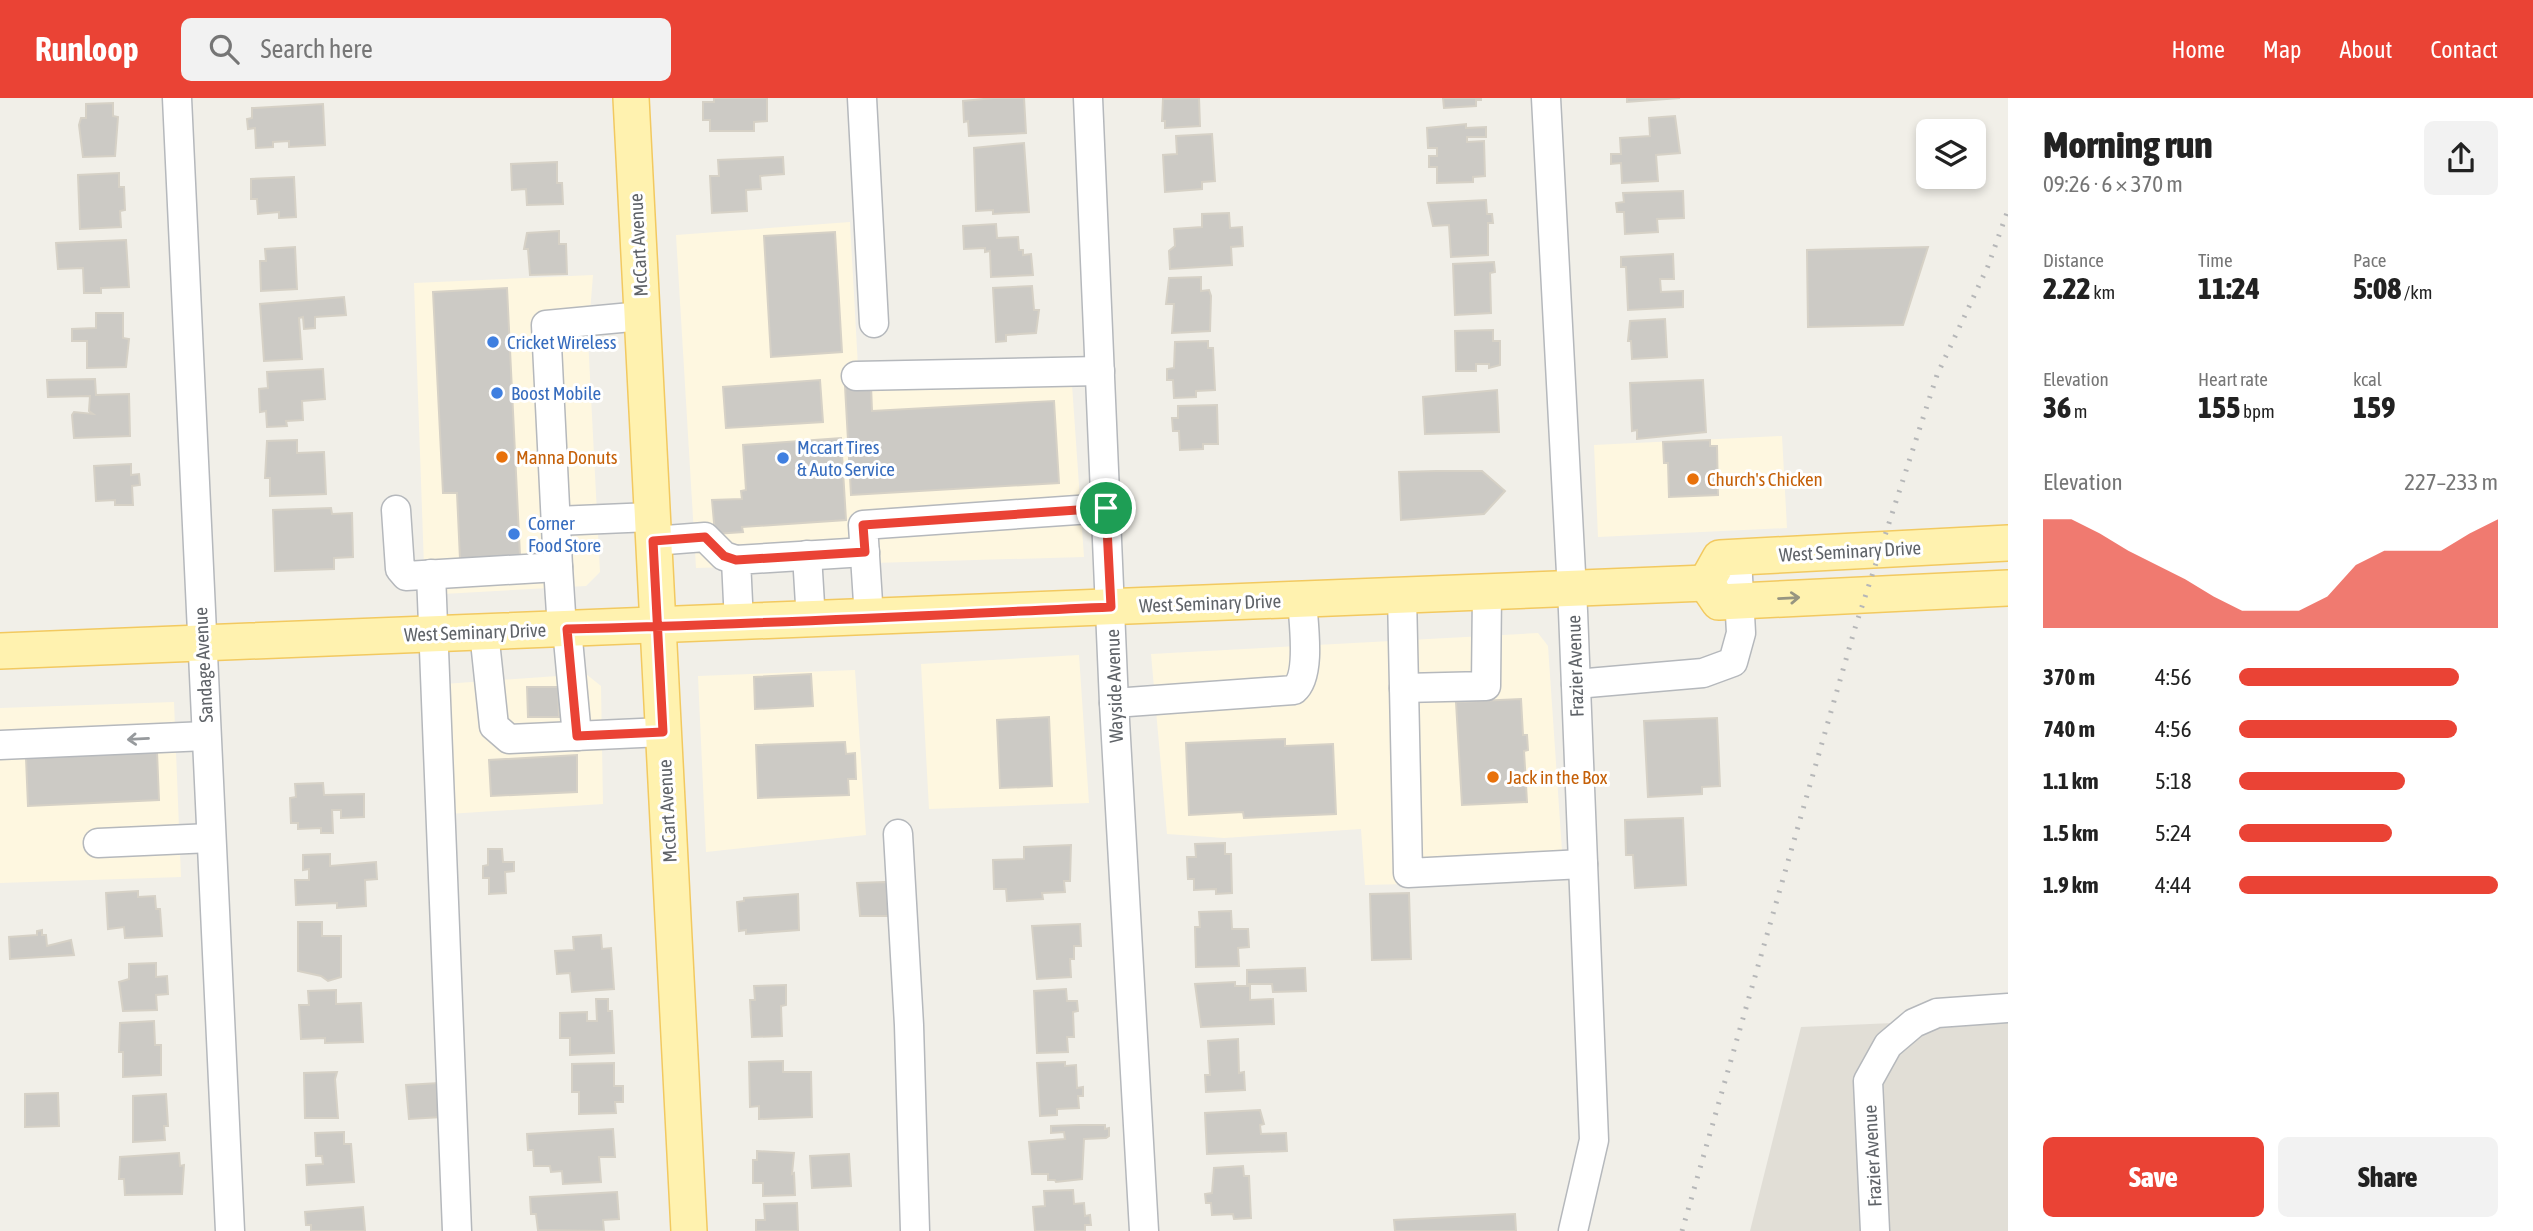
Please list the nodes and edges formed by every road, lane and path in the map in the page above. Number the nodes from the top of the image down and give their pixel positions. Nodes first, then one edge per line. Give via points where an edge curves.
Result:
1 (177, 98) edge
2 (631, 98) edge
3 (862, 98) edge
4 (1088, 98) edge
5 (1546, 98) edge
6 (642, 316) junction
7 (874, 323) dead end
8 (1100, 371) junction
9 (856, 376) dead end
10 (1106, 508) junction
11 (396, 510) dead end
12 (556, 521) junction
13 (652, 529) junction
14 (2008, 543) edge
15 (865, 552) junction
16 (807, 555) junction
17 (1737, 558) junction
18 (736, 560) junction
19 (558, 567) junction
20 (431, 574) junction
21 (1706, 583) junction
22 (1571, 588) junction
23 (2008, 588) edge
24 (1487, 592) junction
25 (1402, 595) junction
26 (1302, 599) junction
27 (1739, 601) junction
28 (1111, 607) junction
29 (869, 618) junction
30 (811, 621) junction
31 (739, 623) junction
32 (657, 626) junction
33 (565, 629) junction
34 (484, 632) junction
35 (433, 634) junction
36 (202, 643) junction
37 (0, 652) edge
38 (1576, 684) junction
39 (1404, 688) junction
40 (1114, 703) junction
41 (663, 732) junction
42 (206, 736) junction
43 (577, 736) junction
44 (0, 745) edge
45 (898, 834) dead end
46 (211, 838) junction
47 (98, 843) dead end
48 (1583, 864) junction
49 (2008, 1008) edge
50 (230, 1231) edge
51 (457, 1231) edge
52 (689, 1231) edge
53 (915, 1231) edge
54 (1144, 1231) edge
55 (1573, 1231) edge
56 (1875, 1231) edge

1 - 36 street, Sandage Avenue
2 - 6 main road, McCart Avenue
3 - 7 street
4 - 8 street, Wayside Avenue
5 - 22 street, Frazier Avenue
6 - 12 street via 545,324
6 - 13 main road, McCart Avenue
8 - 9 street
8 - 10 street, Wayside Avenue
10 - 15 street via 863,525
10 - 28 street, Wayside Avenue
11 - 20 street via 401,574
12 - 13 street
12 - 19 street
13 - 18 street via 705,537 724,556
13 - 32 main road, McCart Avenue
14 - 17 main road, West Seminary Drive
15 - 16 street
15 - 29 street
16 - 18 street
16 - 30 street
17 - 21 main road, West Seminary Drive via 1720,558
17 - 27 street
18 - 31 street
19 - 20 street
19 - 33 street
20 - 35 street
21 - 22 main road, West Seminary Drive
21 - 27 main road via 1718,602
22 - 24 main road, West Seminary Drive
22 - 38 street, Frazier Avenue
27 -> 23 main road
24 - 25 main road, West Seminary Drive
24 - 39 street via 1486,686
25 - 26 main road, West Seminary Drive
25 - 39 street
26 - 28 main road, West Seminary Drive
26 - 40 street via 1305,668 1294,690
27 - 38 street via 1741,633 1733,662 1703,673
28 - 29 main road, West Seminary Drive
28 - 40 street, Wayside Avenue
29 - 30 main road, West Seminary Drive
30 - 31 main road, West Seminary Drive
31 - 32 main road, West Seminary Drive
32 - 33 main road, West Seminary Drive
32 - 41 main road, McCart Avenue
33 - 34 main road, West Seminary Drive
33 - 43 street
34 - 35 main road, West Seminary Drive
34 - 43 street via 494,726 509,739
35 - 36 main road, West Seminary Drive
35 - 51 street
36 - 37 main road, West Seminary Drive
36 - 42 street, Sandage Avenue
38 - 48 street, Frazier Avenue
39 - 48 street via 1408,873
40 - 54 street, Wayside Avenue
41 - 43 street
41 - 52 main road, McCart Avenue
42 -> 44 street
42 - 46 street, Sandage Avenue
45 - 53 street
46 - 47 street
46 - 50 street, Sandage Avenue
48 - 55 street, Frazier Avenue via 1594,1140
49 - 56 street, Frazier Avenue via 1937,1013 1914,1023 1888,1045 1868,1081

